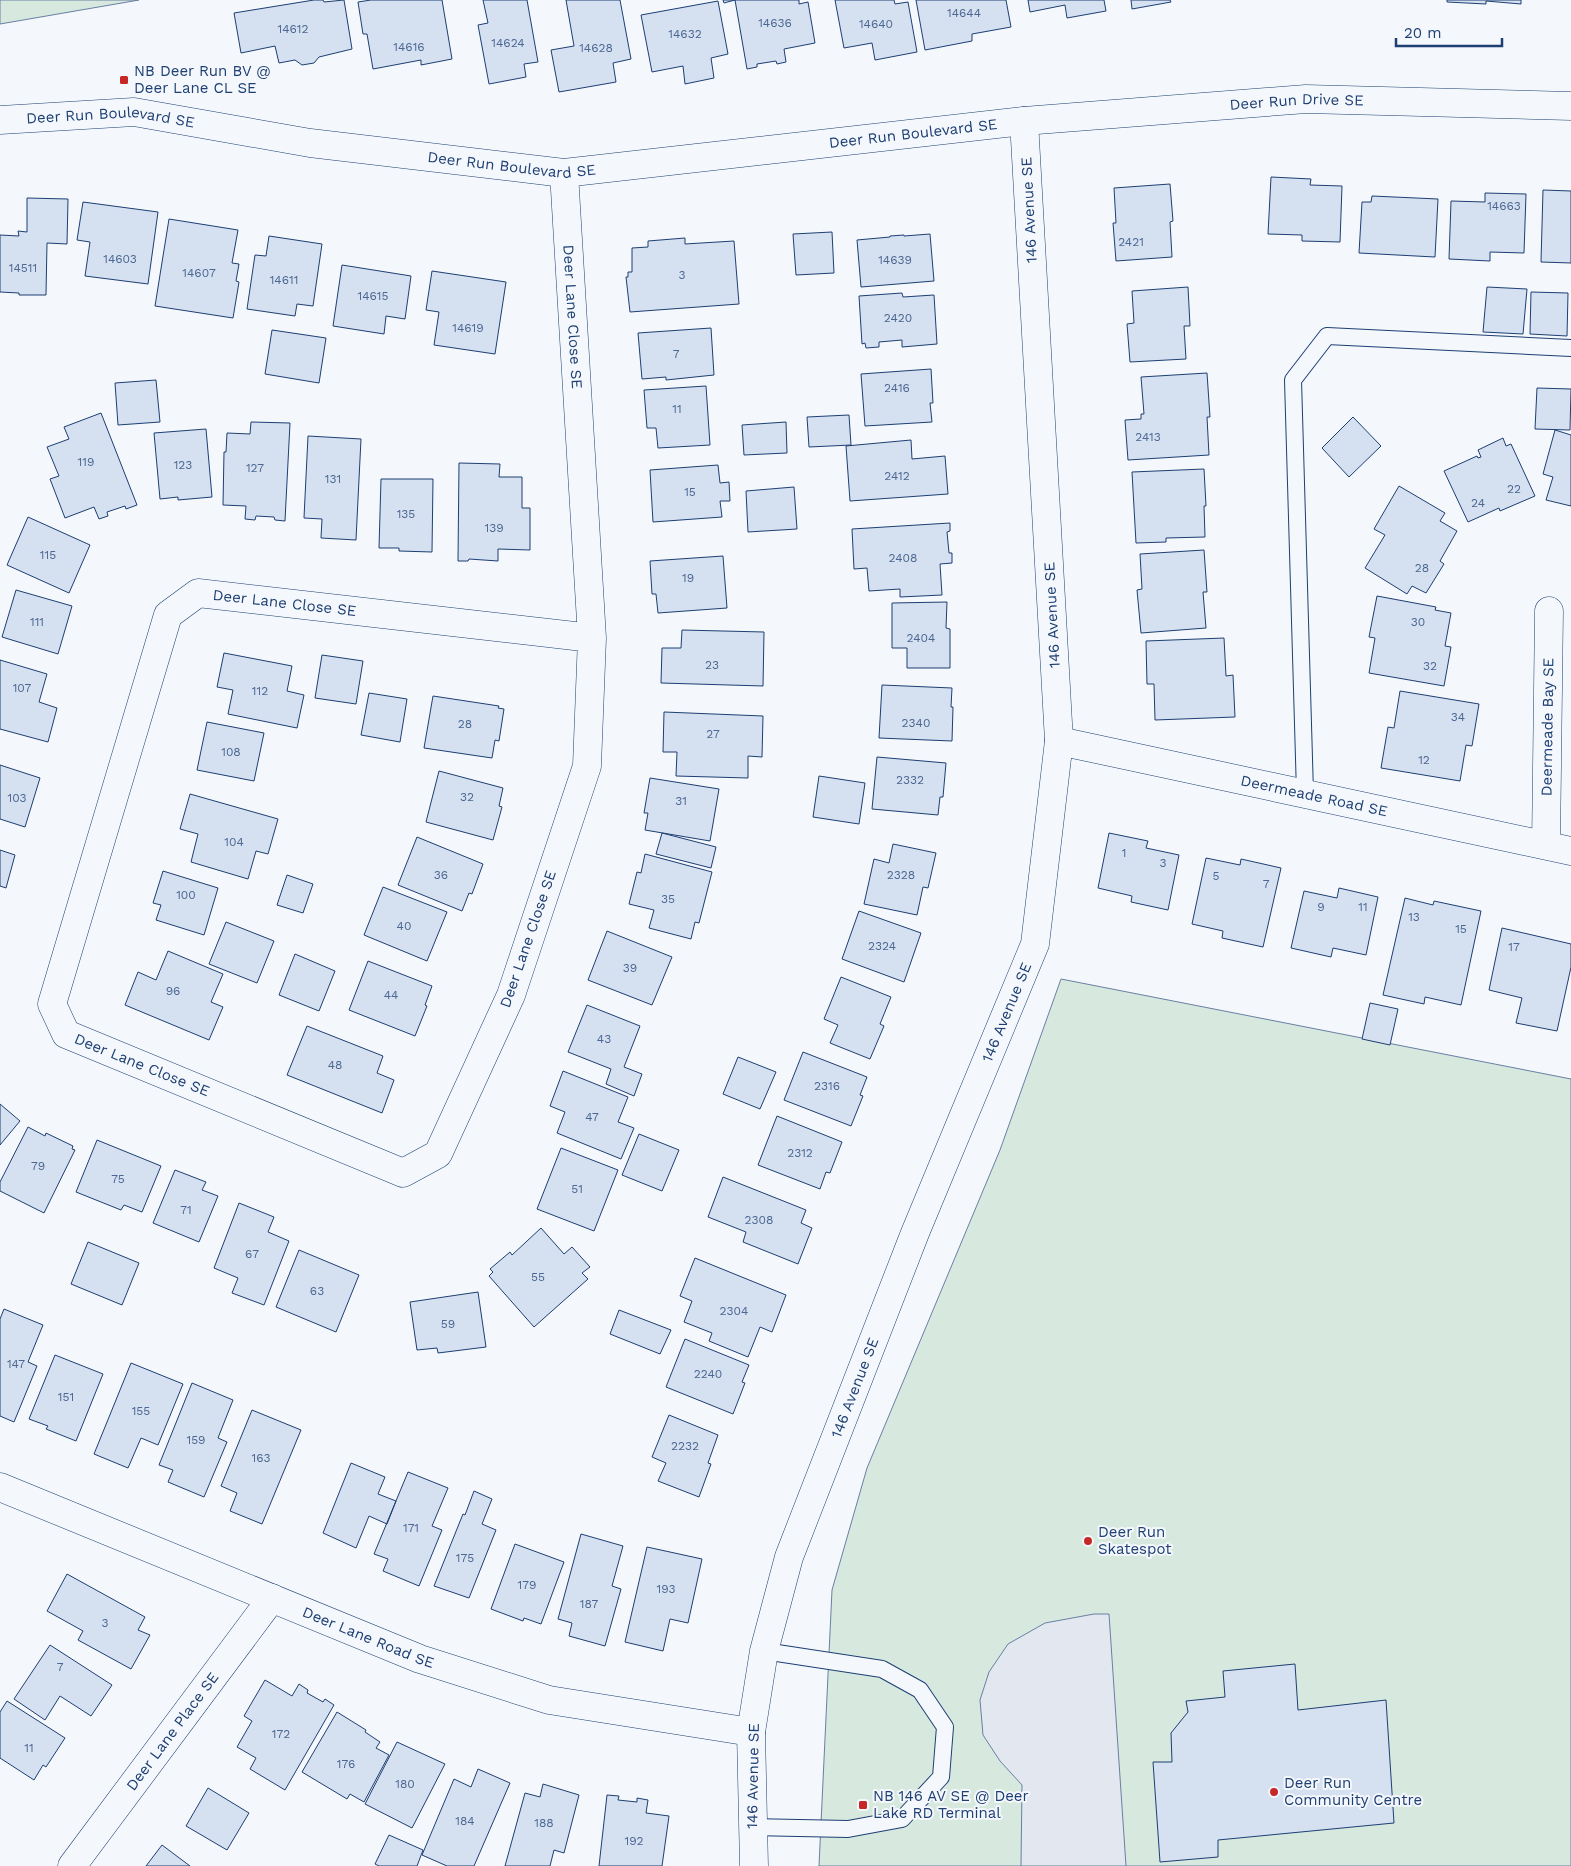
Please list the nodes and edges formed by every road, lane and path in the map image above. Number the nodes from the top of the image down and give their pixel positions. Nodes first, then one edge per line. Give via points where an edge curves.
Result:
1 (1571, 106) edge
2 (0, 120) edge
3 (1024, 121) junction
4 (564, 173) junction
5 (1571, 348) edge
6 (1549, 611) dead end
7 (592, 638) junction
8 (1059, 741) junction
9 (1305, 794) junction
10 (1559, 848) edge
11 (0, 1487) edge
12 (272, 1598) junction
13 (764, 1651) junction
14 (751, 1732) junction
15 (752, 1827) junction
16 (72, 1866) edge
17 (754, 1866) edge

1 - 3 street, Deer Run Drive SE via 1306,99
2 - 4 street, Deer Run Boulevard SE via 134,112 310,142
3 - 4 street, Deer Run Boulevard SE
3 - 8 street, 146 Avenue SE
4 - 7 street, Deer Lane Close SE
5 - 9 lane via 1327,336 1293,380
6 - 10 street, Deermeade Bay SE
7 - 7 street, Deer Lane Close SE via 587,766 511,995 438,1154 403,1172 66,1034 52,1004 168,615 198,593
8 - 9 street, Deermeade Road SE
8 - 13 street, 146 Avenue SE via 1035,944 915,1233 789,1557
9 - 10 street, Deermeade Road SE
11 - 12 street, Deer Lane Road SE
12 - 14 street, Deer Lane Road SE via 420,1659 549,1700
12 - 16 street, Deer Lane Place SE
13 - 14 street, 146 Avenue SE
13 - 15 lane via 882,1669 920,1690 945,1727 941,1777 902,1819 848,1829
14 - 15 street, 146 Avenue SE
15 - 17 street, 146 Avenue SE

